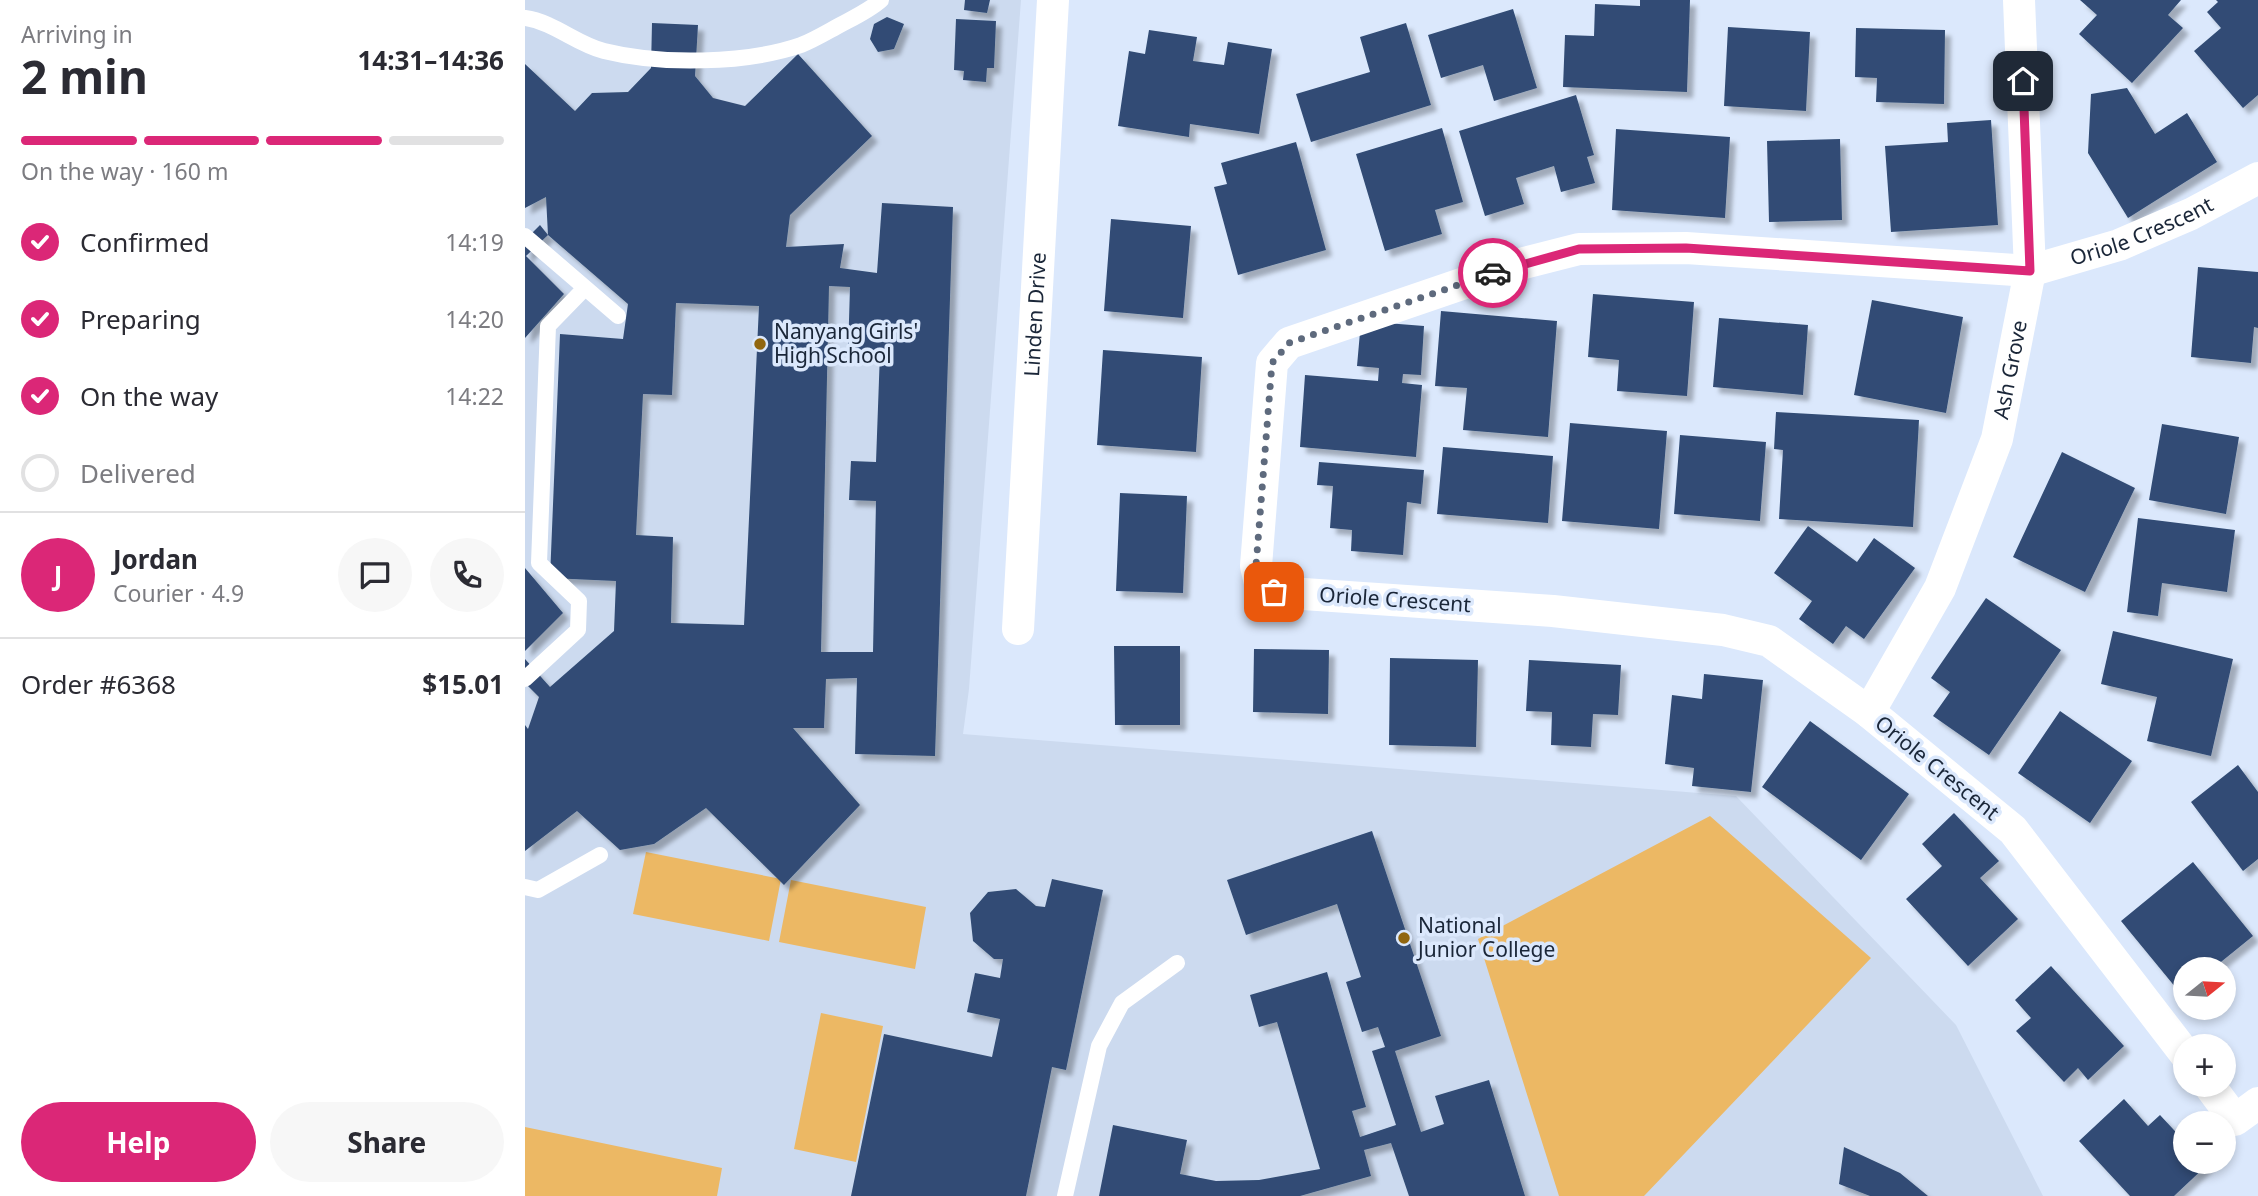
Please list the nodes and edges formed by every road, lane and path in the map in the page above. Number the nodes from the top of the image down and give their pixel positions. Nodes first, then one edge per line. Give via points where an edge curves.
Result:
1 (881, 0) edge
2 (1053, 0) edge
3 (2019, 0) edge
4 (525, 18) edge
5 (2257, 181) edge
6 (525, 236) edge
7 (2030, 271) junction
8 (585, 288) junction
9 (618, 316) dead end
10 (1018, 629) dead end
11 (525, 679) edge
12 (1868, 712) junction
13 (600, 855) dead end
14 (525, 887) edge
15 (1177, 963) dead end
16 (2173, 1038) edge
17 (2218, 1097) edge
18 (2258, 1103) edge
19 (1065, 1196) edge

1 - 4 lane via 803,44 729,59 642,59 600,50 542,21
2 - 10 street, Linden Drive
3 - 7 street, Ash Grove
5 - 7 street, Oriole Crescent via 2119,245
6 - 8 lane
7 - 12 street, Ash Grove via 1997,439 1940,588
7 - 12 street, Oriole Crescent via 1686,248 1579,249 1520,264 1289,343 1272,363 1256,566 1260,583 1274,592 1553,611 1723,630 1769,641
8 - 9 lane
8 - 11 lane via 548,326 540,564 579,601 578,630
12 - 16 street, Oriole Crescent via 2013,830
13 - 14 lane via 538,890
15 - 19 lane via 1122,1003 1099,1046
17 - 18 street via 2235,1120

